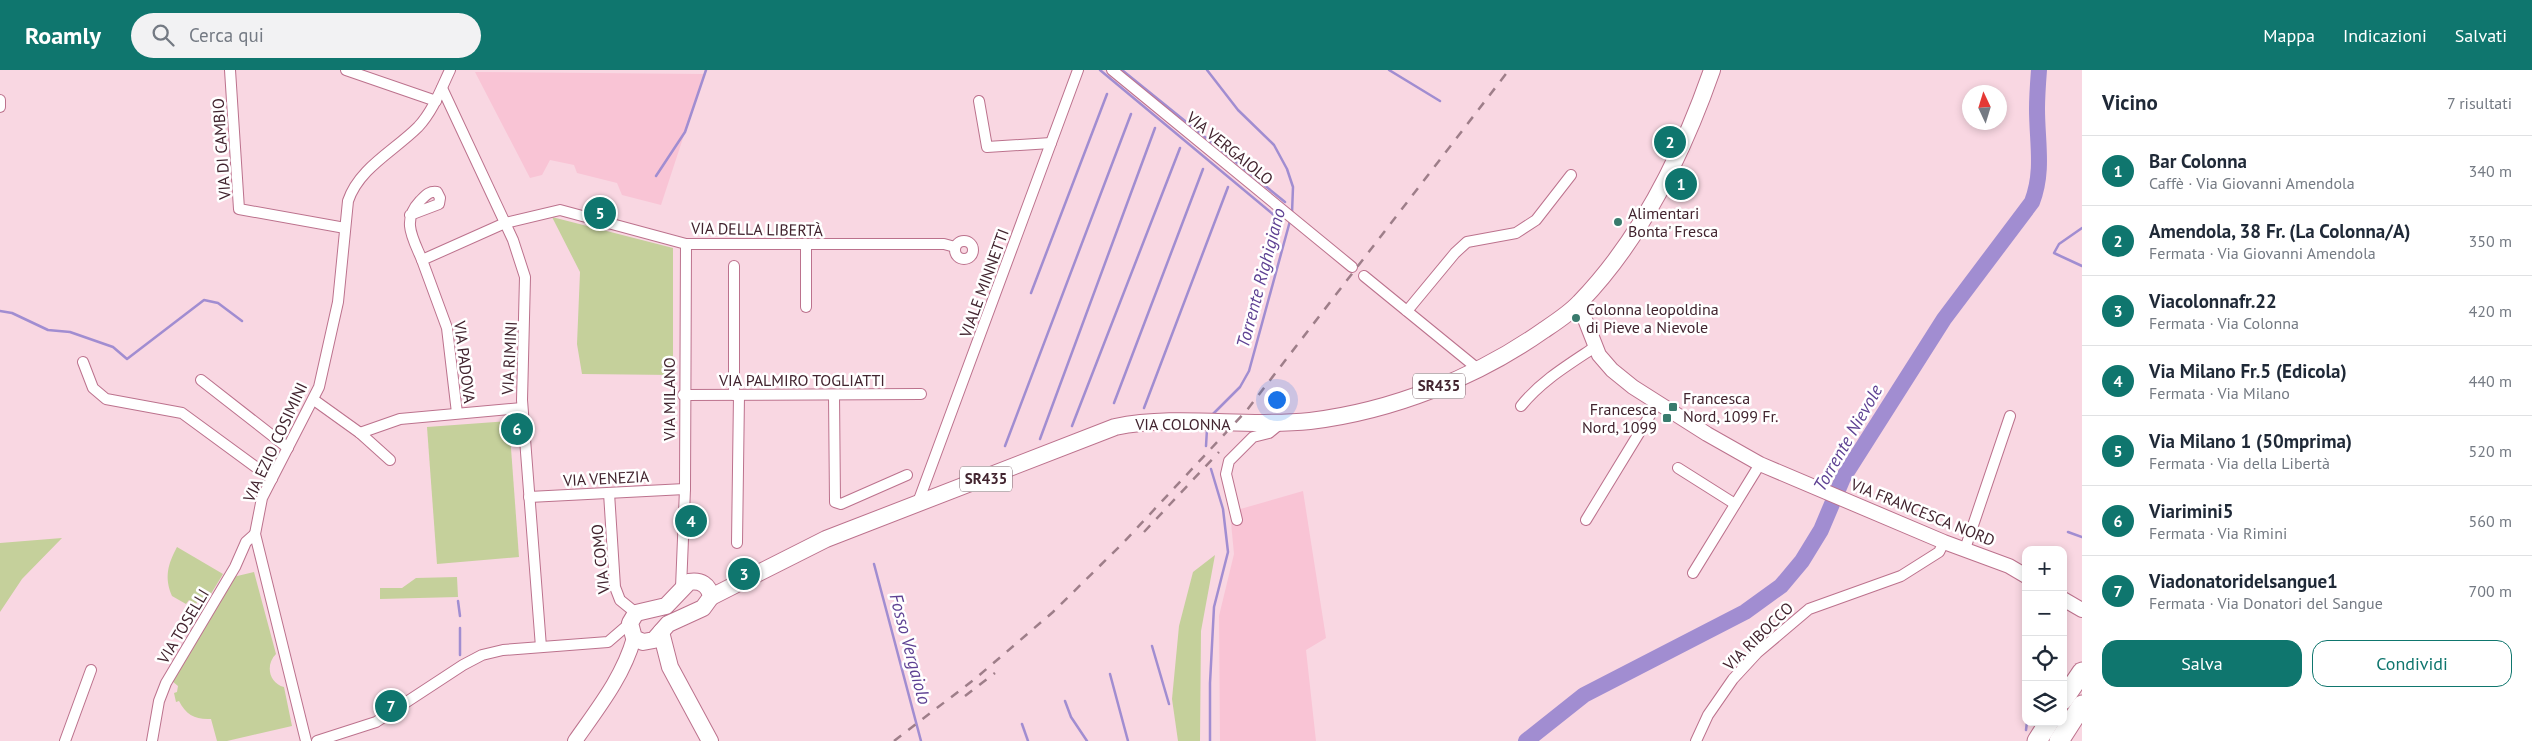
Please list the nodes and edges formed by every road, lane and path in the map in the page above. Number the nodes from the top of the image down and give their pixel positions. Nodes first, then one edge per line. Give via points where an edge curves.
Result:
1 (230, 70) edge
2 (346, 70) edge
3 (450, 70) edge
4 (1078, 70) edge
5 (1112, 70) edge
6 (1712, 70) edge
7 (442, 88) junction
8 (0, 100) edge
9 (436, 101) junction
10 (979, 101) dead end
11 (0, 107) edge
12 (1051, 143) junction
13 (1571, 175) dead end
14 (410, 215) dead end
15 (505, 223) junction
16 (344, 228) junction
17 (686, 244) junction
18 (806, 245) junction
19 (955, 247) dead end
20 (422, 260) junction
21 (734, 266) dead end
22 (1352, 267) dead end
23 (1364, 276) dead end
24 (1579, 304) junction
25 (806, 307) dead end
26 (1407, 311) junction
27 (1595, 347) junction
28 (83, 362) dead end
29 (1478, 370) junction
30 (201, 380) dead end
31 (834, 394) junction
32 (922, 394) dead end
33 (683, 395) junction
34 (736, 395) junction
35 (314, 400) junction
36 (1658, 402) junction
37 (1521, 406) dead end
38 (522, 408) junction
39 (456, 413) junction
40 (2010, 416) dead end
41 (1253, 431) junction
42 (360, 433) junction
43 (288, 448) junction
44 (390, 460) dead end
45 (1760, 464) junction
46 (1678, 468) dead end
47 (907, 475) dead end
48 (272, 479) junction
49 (685, 489) junction
50 (609, 493) junction
51 (529, 498) junction
52 (1736, 504) junction
53 (917, 506) junction
54 (1237, 520) dead end
55 (1586, 520) dead end
56 (255, 534) junction
57 (1944, 542) junction
58 (737, 543) dead end
59 (1966, 549) junction
60 (683, 555) junction
61 (1693, 573) dead end
62 (2022, 574) edge
63 (681, 588) junction
64 (705, 588) junction
65 (2067, 601) edge
66 (2082, 610) edge
67 (638, 632) junction
68 (661, 632) junction
69 (541, 647) junction
70 (670, 667) junction
71 (91, 670) dead end
72 (2082, 672) edge
73 (2067, 694) edge
74 (2082, 705) edge
75 (2046, 726) edge
76 (580, 737) edge
77 (65, 741) edge
78 (152, 741) edge
79 (306, 741) edge
80 (316, 741) edge
81 (710, 741) edge
82 (1696, 741) edge
83 (2037, 741) edge
84 (2059, 741) edge

1 - 16 street, VIA DI CAMBIO via 240,209
2 - 9 street
3 - 7 street, VIA EZIO COSIMINI
4 - 12 street, VIALE MINNETTI
5 - 22 street, VIA VERGAIOLO
6 - 24 main road, SR435 via 1678,154 1652,203 1626,245
7 - 9 street, VIA EZIO COSIMINI
7 - 15 street, VIA RIMINI
8 - 11 street
9 - 16 street, VIA EZIO COSIMINI via 419,126 358,181 348,201
10 - 12 street via 987,147
12 - 53 street, VIALE MINNETTI
13 - 26 street via 1536,220 1516,233 1468,242 1455,252
14 - 20 street, VIA PADOVA via 409,227
15 - 17 street, VIA DELLA LIBERTÀ via 560,210
15 - 20 street
15 - 38 street, VIA RIMINI via 525,277
16 - 35 street, VIA EZIO COSIMINI via 338,302
17 - 18 street, VIA DELLA LIBERTÀ
17 - 33 street, VIA MILANO
18 - 19 street, VIA DELLA LIBERTÀ via 944,244
18 - 25 street
20 - 39 street, VIA PADOVA via 447,328
21 - 34 street
23 - 26 street
24 - 27 main road, VIA FRANCESCA NORD
24 - 29 main road, VIA COLONNA / SR435 via 1532,338
26 - 29 street
27 - 36 main road, VIA FRANCESCA NORD via 1612,370
27 - 37 street via 1548,378
28 - 48 street via 94,388 106,399 182,413
29 - 41 main road, VIA COLONNA / SR435 via 1362,412
30 - 43 street
31 - 32 street, VIA PALMIRO TOGLIATTI
31 - 34 street, VIA PALMIRO TOGLIATTI
31 - 47 street via 835,502 841,504
33 - 34 street, VIA PALMIRO TOGLIATTI
33 - 49 street, VIA MILANO
34 - 58 street
35 - 42 street
35 - 43 street, VIA EZIO COSIMINI
36 - 45 main road, VIA FRANCESCA NORD
36 - 55 street
38 - 39 street
38 - 51 street, VIA RIMINI
39 - 42 street via 400,419
40 - 59 street
41 - 53 main road, VIA COLONNA / SR435 via 1154,421 1115,427
41 - 54 street via 1231,458 1226,470
42 - 44 street
43 - 48 street, VIA EZIO COSIMINI
45 - 52 street
45 - 57 main road, VIA FRANCESCA NORD
46 - 52 street
48 - 56 street, VIA EZIO COSIMINI via 262,498
49 - 50 street, VIA VENEZIA
49 - 60 street, VIA MILANO
50 - 51 street, VIA VENEZIA
50 - 67 street, VIA COMO via 615,587
51 - 69 street, VIA RIMINI
52 - 61 street
53 - 64 main road, VIA COLONNA / SR435 via 826,539 759,574
56 - 78 street, VIA TOSELLI via 246,542 235,567 166,683 159,701
56 - 79 street, VIA EZIO COSIMINI
57 - 59 main road, VIA FRANCESCA NORD
57 - 82 street, VIA RIBOCCO via 1939,552 1901,576 1809,609 1757,653 1733,679 1708,715
59 - 62 main road, VIA FRANCESCA NORD
60 - 63 street, VIA MILANO
60 - 64 street
63 - 64 main road, SR435 via 689,582
63 - 67 main road, SR435
64 - 68 main road, SR435 via 703,608 672,621
65 - 66 main road
67 - 68 main road, SR435 via 656,638
67 - 69 street via 608,642
67 - 70 main road
67 - 76 main road, SR435 via 632,666 614,684
68 - 70 main road
69 - 80 street via 482,655 376,722
70 - 81 main road
71 - 77 street
72 - 73 highway
74 - 84 highway
75 - 83 highway

